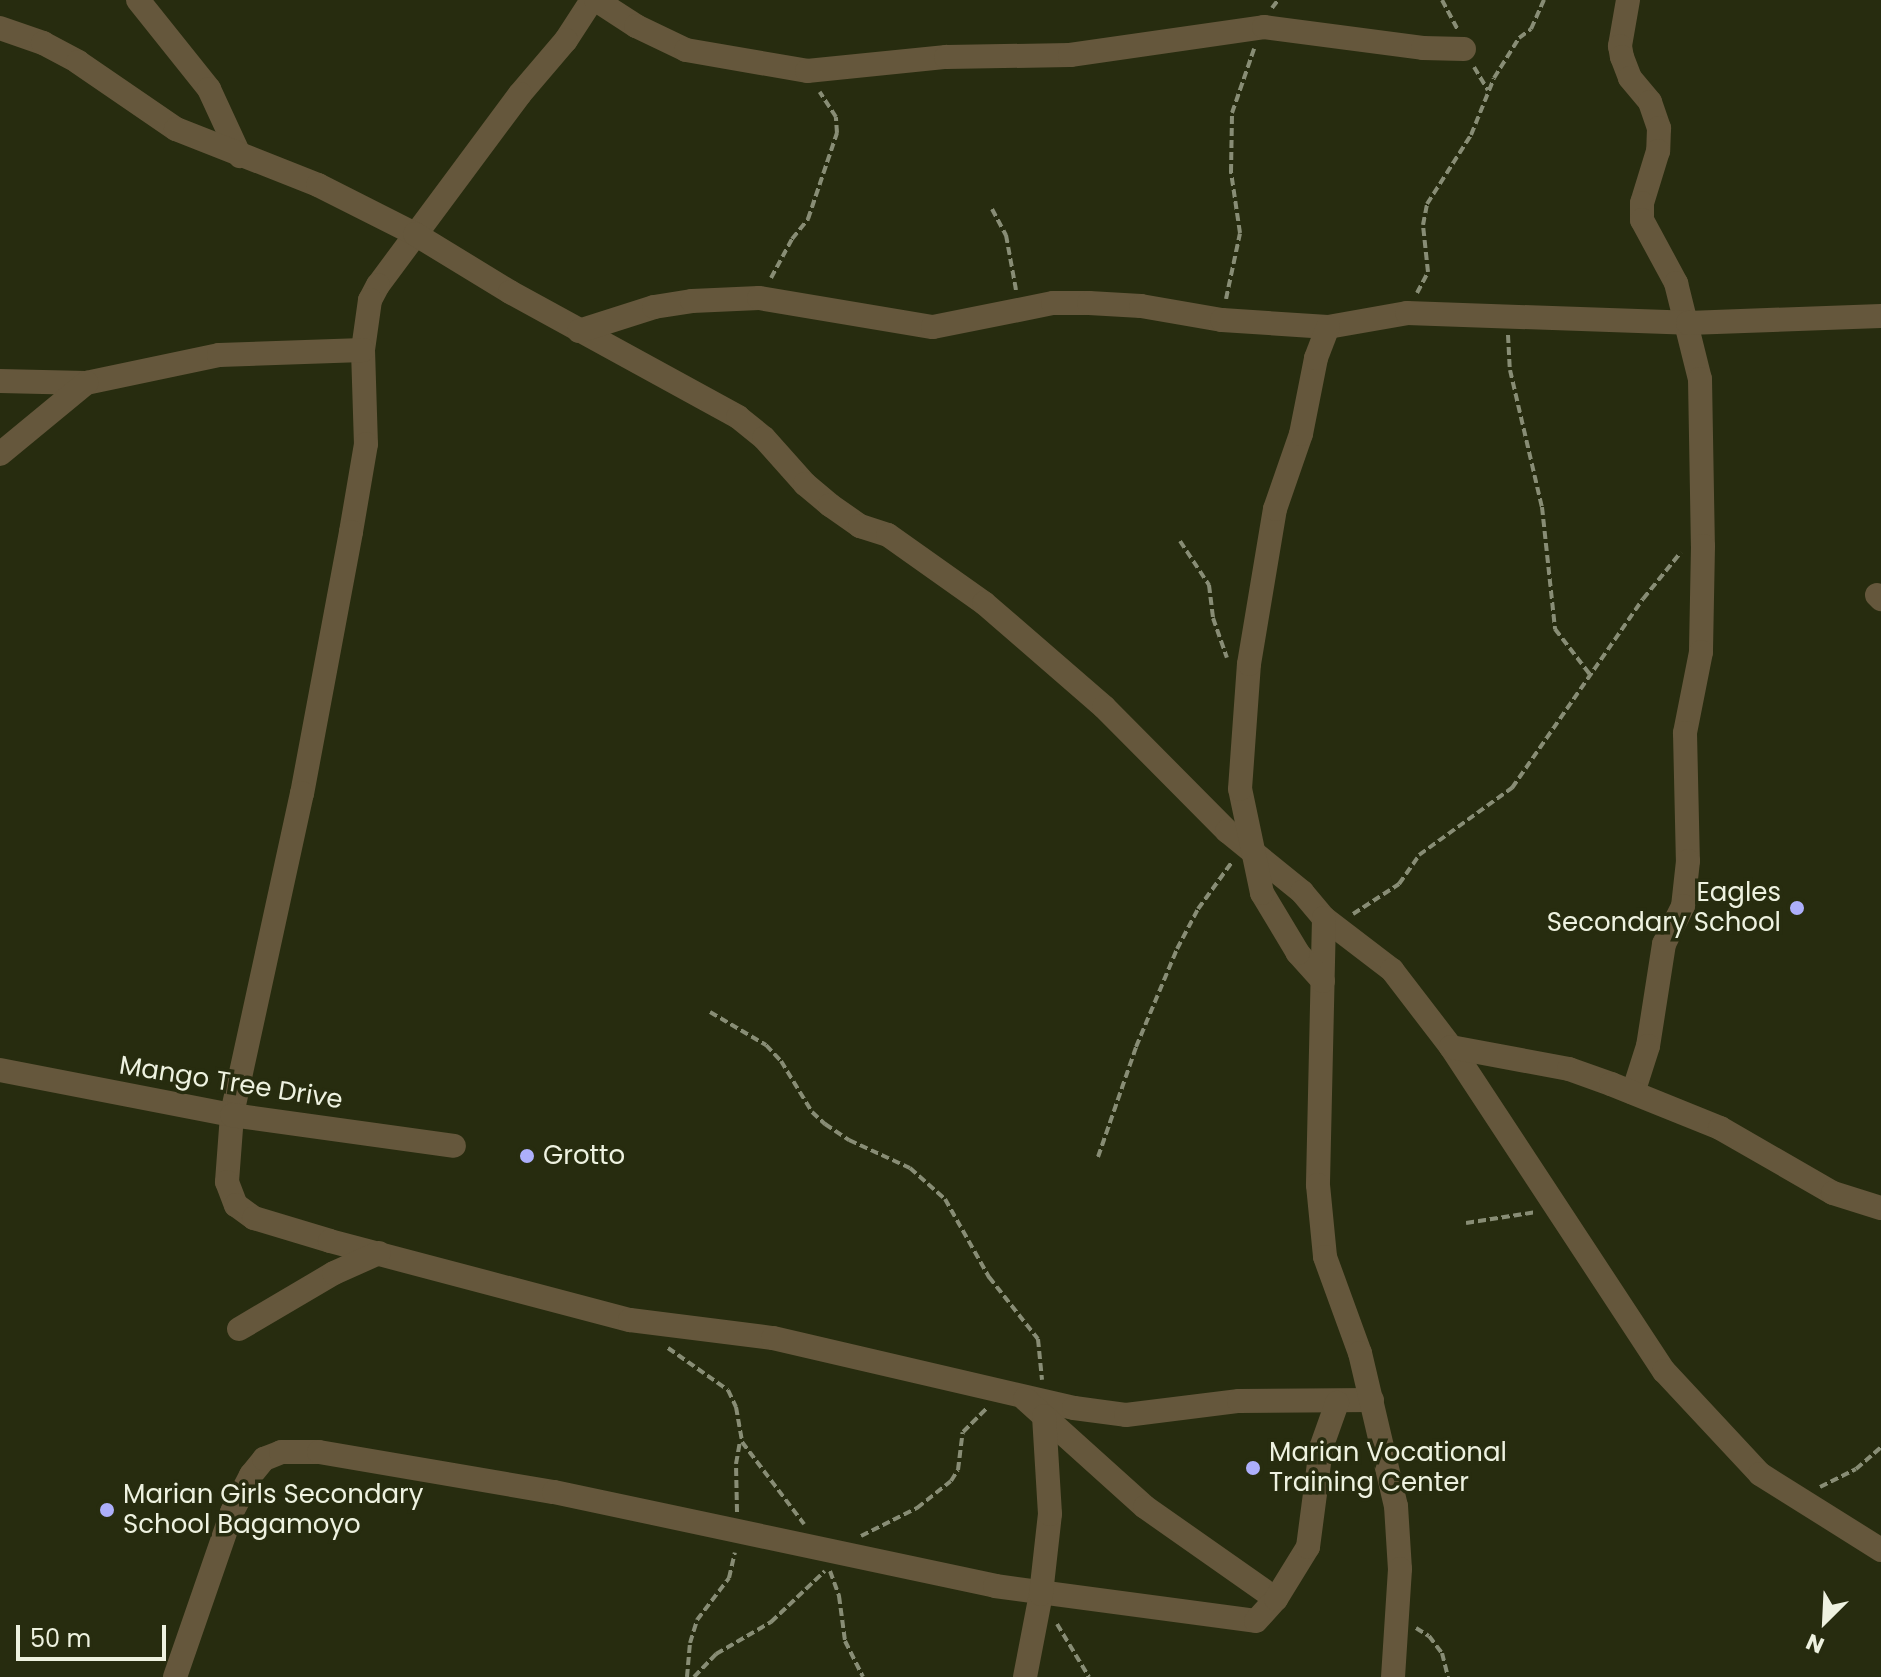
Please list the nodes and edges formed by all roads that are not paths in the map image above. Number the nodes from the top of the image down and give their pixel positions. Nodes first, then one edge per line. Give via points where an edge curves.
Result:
1 (138, 0) edge
2 (594, 0) edge
3 (1628, 0) edge
4 (0, 28) edge
5 (1464, 49) dead end
6 (240, 156) junction
7 (415, 234) junction
8 (1881, 316) edge
9 (1688, 323) junction
10 (1328, 327) junction
11 (579, 331) junction
12 (363, 350) junction
13 (0, 381) edge
14 (86, 383) junction
15 (0, 454) edge
16 (1248, 848) junction
17 (1329, 922) junction
18 (1323, 981) junction
19 (1451, 1047) junction
20 (0, 1070) edge
21 (1633, 1093) junction
22 (232, 1115) junction
23 (454, 1146) dead end
24 (1881, 1208) edge
25 (379, 1253) junction
26 (239, 1329) dead end
27 (1372, 1400) junction
28 (1029, 1402) junction
29 (1337, 1403) junction
30 (1881, 1550) edge
31 (1040, 1598) junction
32 (1276, 1599) junction
33 (175, 1677) edge
34 (1025, 1677) edge
35 (1393, 1677) edge

1 - 6 street via 209,89
2 - 5 street via 686,50 807,71 946,57 1070,55 1264,27
2 - 7 street
3 - 9 street via 1622,57 1630,78 1650,102 1659,128 1642,220 1676,283
4 - 6 street via 43,43 176,129
6 - 7 street via 318,185
7 - 11 street
7 - 12 street via 370,300
8 - 9 street
9 - 10 street via 1407,313
9 - 21 street via 1700,379 1703,546 1701,652 1685,733 1688,861 1683,906 1664,944 1648,1046
10 - 11 street via 1089,303 1053,303 933,327 909,326 759,298 654,307
10 - 16 street via 1290,472 1275,509 1246,696 1240,789
11 - 16 street via 738,417 830,505 860,526 888,535 984,603 1104,707
12 - 14 street via 219,355
12 - 22 street via 366,444 351,532 302,793
13 - 14 street
14 - 15 street
16 - 17 street
16 - 18 street via 1275,919
17 - 18 street
17 - 19 street via 1392,970
18 - 27 street via 1317,1154 1325,1257
19 - 21 street via 1569,1069
19 - 30 street via 1664,1371 1760,1474
20 - 22 street, Mango Tree Drive
21 - 24 street via 1720,1128 1833,1193
22 - 23 street, Mango Tree Drive
22 - 25 street via 227,1182 236,1205 254,1218
25 - 26 street
25 - 28 street via 630,1320 773,1338
27 - 29 street
27 - 35 street via 1399,1536
28 - 29 street via 1126,1415 1239,1401
28 - 31 street via 1051,1494
28 - 32 street via 1145,1507
29 - 32 street via 1321,1448 1308,1547
31 - 32 street via 1253,1621 1261,1619
31 - 33 street via 737,1530 404,1465 299,1450 264,1459 251,1475 232,1512
31 - 34 street

